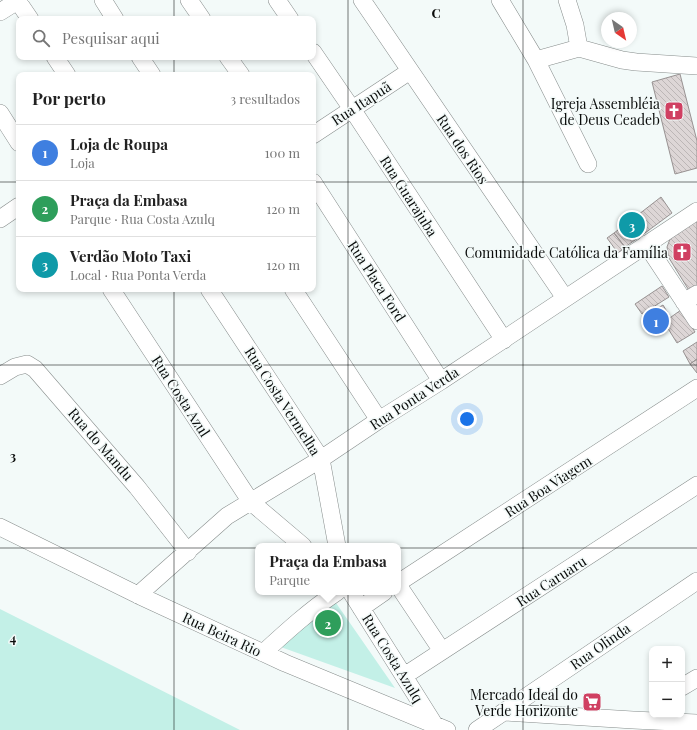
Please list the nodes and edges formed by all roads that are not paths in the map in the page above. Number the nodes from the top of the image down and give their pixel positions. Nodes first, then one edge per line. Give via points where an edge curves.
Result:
1 (18, 0) edge
2 (103, 0) edge
3 (189, 0) edge
4 (277, 0) edge
5 (362, 0) edge
6 (500, 0) edge
7 (567, 0) edge
8 (0, 12) edge
9 (28, 16) edge
10 (113, 16) edge
11 (200, 16) edge
12 (288, 16) edge
13 (579, 48) junction
14 (316, 56) edge
15 (57, 60) edge
16 (142, 60) edge
17 (230, 60) edge
18 (536, 60) junction
19 (697, 66) edge
20 (410, 71) junction
21 (65, 72) edge
22 (150, 72) edge
23 (239, 72) edge
24 (352, 109) junction
25 (1, 116) edge
26 (316, 133) edge
27 (16, 138) edge
28 (588, 164) dead end
29 (316, 187) edge
30 (16, 208) edge
31 (697, 211) edge
32 (0, 219) edge
33 (646, 244) junction
34 (113, 292) edge
35 (211, 292) edge
36 (295, 292) edge
37 (565, 298) junction
38 (691, 298) edge
39 (697, 321) edge
40 (504, 340) junction
41 (0, 376) edge
42 (441, 381) junction
43 (697, 388) edge
44 (379, 420) junction
45 (321, 459) junction
46 (697, 485) edge
47 (251, 502) junction
48 (0, 528) edge
49 (299, 543) edge
50 (336, 543) edge
51 (188, 552) junction
52 (697, 581) edge
53 (401, 582) edge
54 (401, 589) edge
55 (138, 595) junction
56 (333, 595) edge
57 (353, 595) edge
58 (380, 595) edge
59 (361, 608) junction
60 (442, 651) junction
61 (263, 653) junction
62 (404, 676) junction
63 (697, 678) edge
64 (685, 686) edge
65 (649, 709) edge
66 (504, 712) junction
67 (697, 723) edge
68 (630, 725) edge
69 (441, 727) edge
70 (477, 730) edge

1 - 8 street
1 - 9 street
2 - 10 street
3 - 11 street
4 - 12 street
5 - 20 street, Rua dos Rios
6 - 18 street
7 - 13 street
13 - 18 street
13 - 19 street via 622,60
14 - 24 street, Rua Guarajuba
15 - 21 street
16 - 22 street
17 - 23 street
18 - 28 street
20 - 24 street, Rua Itapuã
20 - 37 street, Rua dos Rios
24 - 26 street, Rua Itapuã
24 - 40 street, Rua Guarajuba
25 - 27 street
29 - 42 street, Rua Placa Ford
30 - 32 street
31 - 33 street, Rua Ponta Verda
33 - 37 street, Rua Ponta Verda
33 - 38 street
34 - 47 street, Rua Costa Azul
35 - 45 street, Rua Costa Vermelha
36 - 44 street
37 - 40 street, Rua Ponta Verda
38 - 39 street
40 - 42 street, Rua Ponta Verda
41 - 51 street, Rua do Mandu via 26,364 35,369 138,487
42 - 44 street, Rua Ponta Verda
43 - 53 street, Rua Boa Viagem
44 - 45 street, Rua Ponta Verda
45 - 47 street, Rua Ponta Verda
45 - 50 street, Rua Costa Vermelha
46 - 60 street, Rua Caruaru
47 - 49 street
47 - 51 street, Rua Ponta Verda via 227,516
48 - 55 street, Rua Beira Rio
51 - 55 street, Rua Ponta Verda
52 - 66 street, Rua Olinda
54 - 60 street
55 - 61 street, Rua Beira Rio
56 - 61 street via 294,624
57 - 59 street, Rua Costa Azulq
58 - 59 street
59 - 62 street, Rua Costa Azulq
60 - 62 street, Rua Caruaru
61 - 69 street, Rua Beira Rio
62 - 69 street, Rua Costa Azulq
63 - 64 street
65 - 68 street
66 - 68 street
66 - 70 street, Rua Olinda
67 - 68 street

